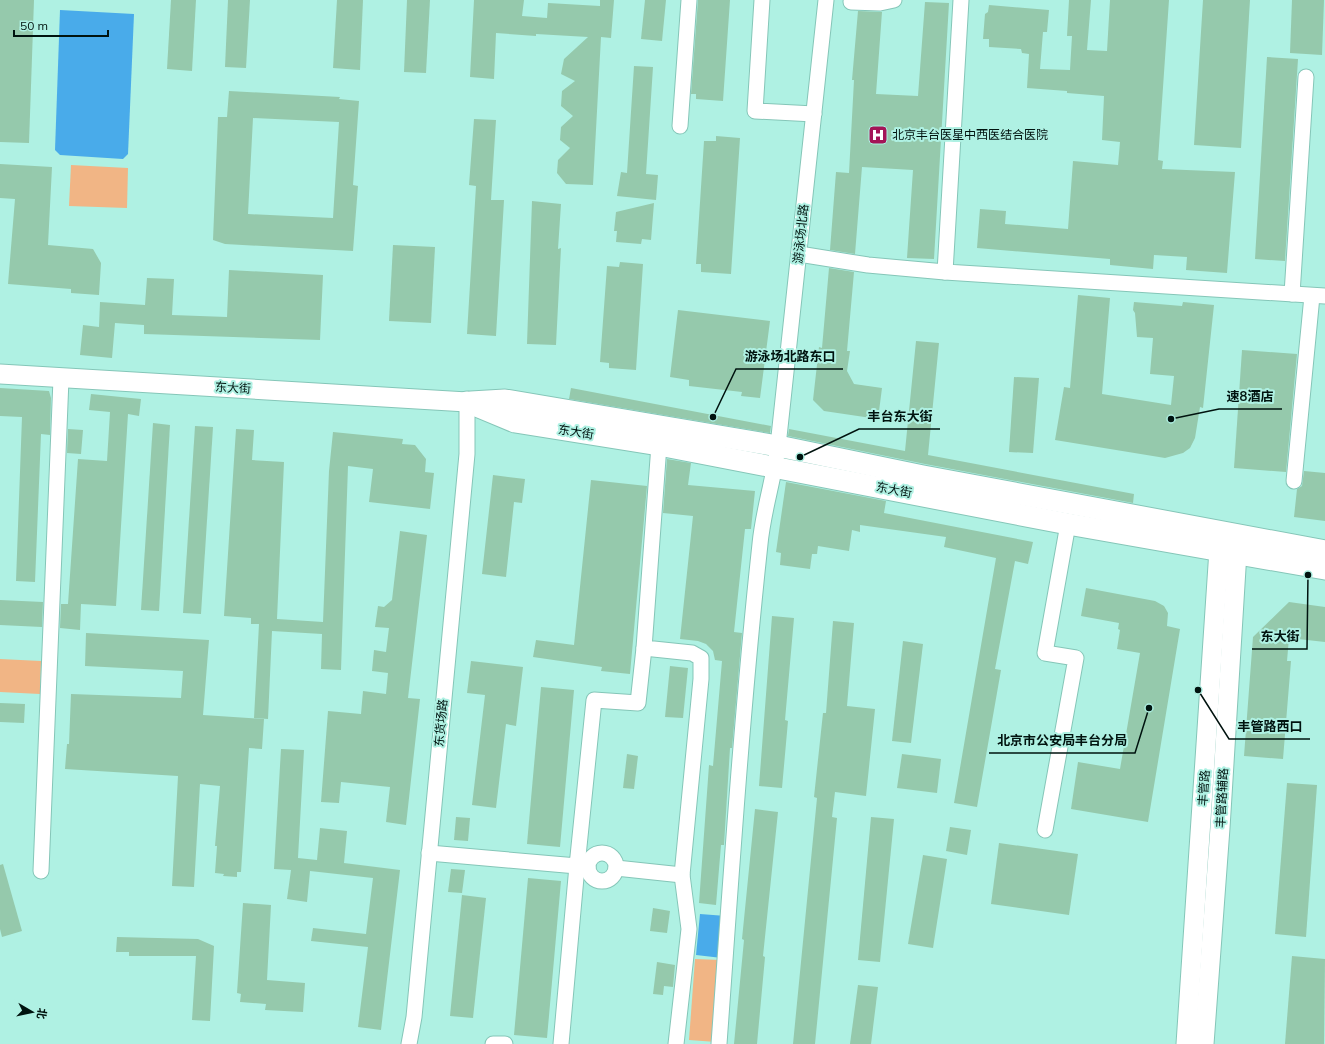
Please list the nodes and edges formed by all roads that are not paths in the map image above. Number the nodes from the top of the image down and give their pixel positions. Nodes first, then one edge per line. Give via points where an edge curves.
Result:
1 (689, 0) edge
2 (762, 0) edge
3 (826, 0) edge
4 (894, 0) edge
5 (961, 0) edge
6 (851, 2) dead end
7 (1306, 78) dead end
8 (814, 114) junction
9 (680, 126) dead end
10 (799, 254) junction
11 (945, 272) junction
12 (1292, 294) junction
13 (1318, 296) edge
14 (0, 374) edge
15 (61, 379) junction
16 (467, 402) junction
17 (659, 445) junction
18 (778, 446) junction
19 (775, 467) junction
20 (1294, 481) dead end
21 (1068, 524) junction
22 (1225, 544) junction
23 (1325, 551) edge
24 (1325, 569) edge
25 (644, 648) junction
26 (1220, 828) junction
27 (1045, 830) dead end
28 (429, 854) junction
29 (583, 866) junction
30 (1198, 867) junction
31 (41, 871) dead end
32 (682, 875) junction
33 (409, 1044) edge
34 (493, 1044) edge
35 (505, 1044) edge
36 (561, 1044) edge
37 (676, 1044) edge
38 (719, 1044) edge
39 (1186, 1044) edge
40 (1204, 1044) edge

1 - 9 street
2 - 8 street via 755,111
3 - 8 street, 游泳场北路
4 - 6 street via 880,3
5 - 11 street
7 - 12 street
8 - 10 street, 游泳场北路
10 - 11 street
10 - 18 street, 游泳场北路
11 - 12 street
12 - 13 street
13 - 20 street
14 - 15 street, 东大街
15 - 16 street, 东大街
15 - 31 street
16 - 17 main road, 东大街 via 515,422
16 - 18 main road, 东大街 via 505,400
16 - 28 street, 东货场路 via 467,454
17 - 19 main road, 东大街
17 - 25 street
18 - 19 street, 游泳场北路
18 - 22 main road, 东大街
19 - 21 main road, 东大街
19 - 38 street, 游泳场北路 via 760,541 746,679
21 - 22 main road, 东大街
21 - 27 street via 1045,653 1076,658
22 - 23 main road, 东大街
22 - 24 main road, 东大街
22 - 26 street, 丰管路辅路
22 - 30 street, 丰管路
25 - 29 street via 638,703 594,700
25 - 32 street via 692,653 701,658
26 - 30 street
26 - 40 street, 丰管路辅路
28 - 29 street
28 - 33 street, 东货场路 via 414,1017
29 - 32 street via 593,857 605,853 613,858 616,868
29 - 36 street
30 - 39 street, 丰管路
32 - 37 street via 689,929
34 - 35 street

